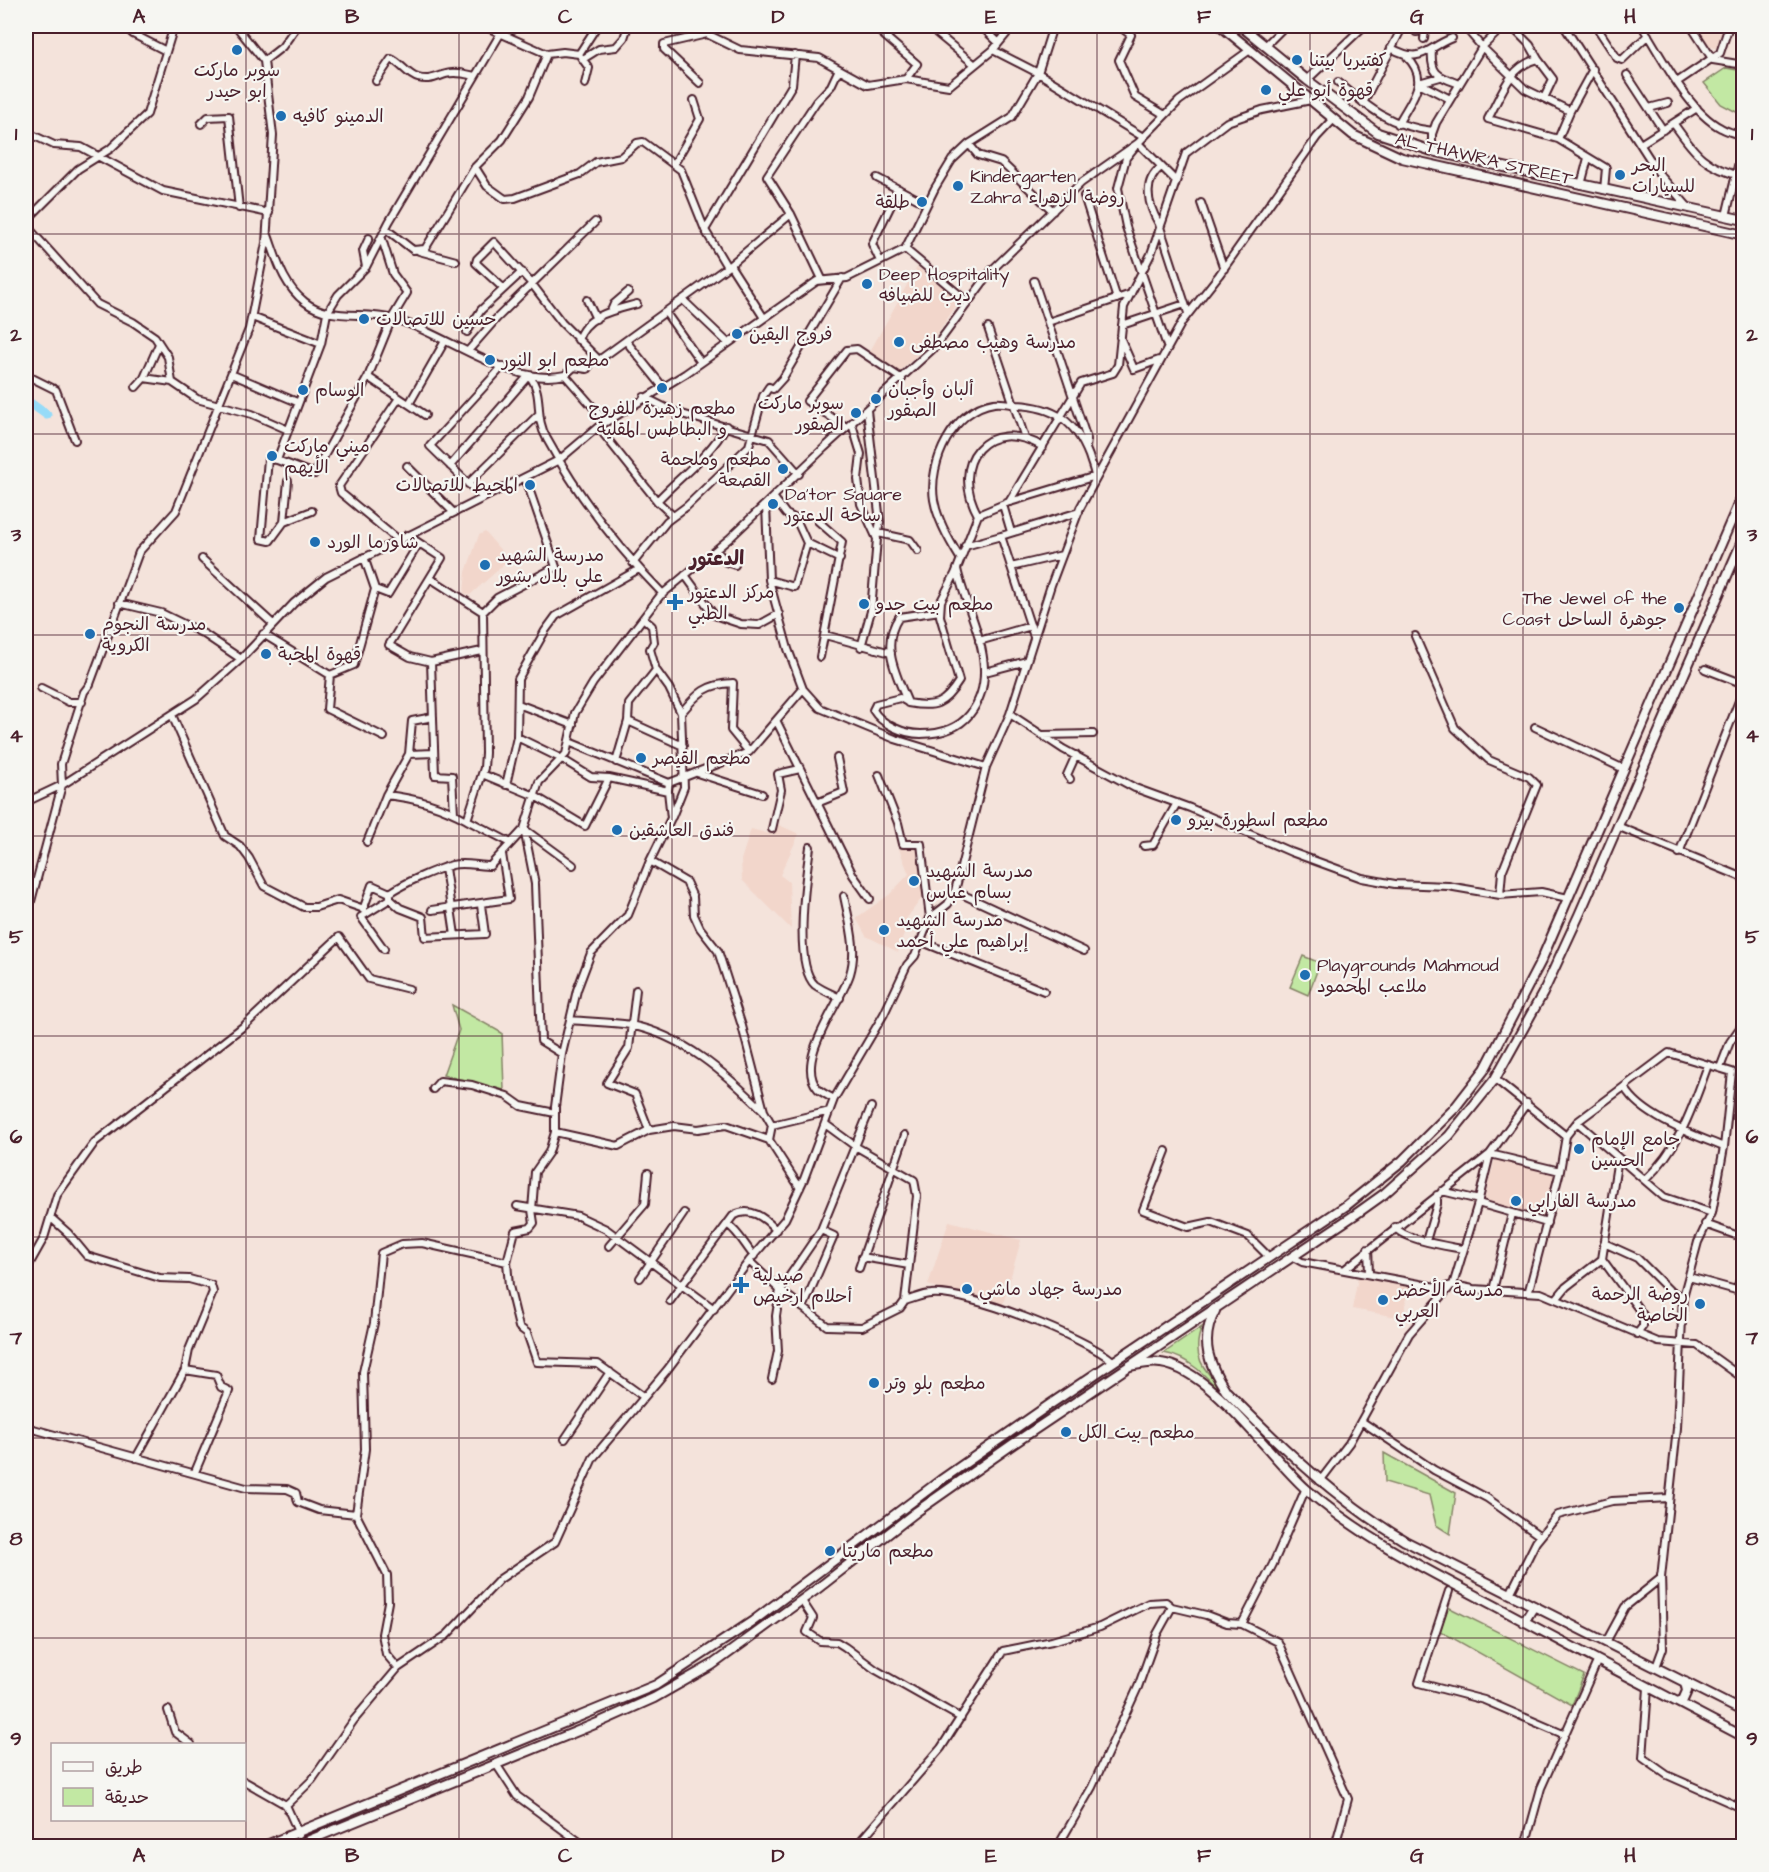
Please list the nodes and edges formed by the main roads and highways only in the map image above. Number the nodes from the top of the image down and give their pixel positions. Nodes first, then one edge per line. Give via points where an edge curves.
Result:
1 (1221, 26) edge
2 (1241, 26) edge
3 (1593, 187) junction
4 (1614, 192) junction
5 (1591, 200) junction
6 (1612, 204) junction
7 (1743, 220) edge
8 (1743, 235) edge
9 (1743, 491) edge
10 (1743, 537) edge
11 (1540, 961) junction
12 (1554, 968) junction
13 (1347, 1205) junction
14 (1356, 1214) junction
15 (1216, 1308) junction
16 (1125, 1367) junction
17 (1243, 1408) junction
18 (1237, 1416) junction
19 (1008, 1433) junction
20 (1014, 1444) junction
21 (809, 1579) junction
22 (817, 1590) junction
23 (1534, 1605) junction
24 (1524, 1622) junction
25 (724, 1640) junction
26 (731, 1652) junction
27 (1685, 1682) junction
28 (1677, 1702) junction
29 (1743, 1712) edge
30 (1743, 1737) edge
31 (471, 1763) junction
32 (474, 1773) junction
33 (264, 1846) edge
34 (295, 1846) edge

1 - 5 main road, AL THAWRA STREET via 1363,141 1402,158
2 - 3 main road, AL THAWRA STREET via 1378,133 1432,151
3 - 4 main road, AL THAWRA STREET
3 - 5 main road
4 - 6 main road
4 - 7 main road, AL THAWRA STREET
5 - 6 main road, AL THAWRA STREET
6 - 8 main road, AL THAWRA STREET
9 - 11 main road
10 - 12 main road
11 - 12 main road
11 - 13 main road via 1485,1069 1454,1109 1401,1161
12 - 14 main road via 1495,1079 1449,1136
13 - 14 main road
13 - 19 main road
14 - 15 main road
15 - 16 main road
15 - 17 main road via 1206,1336 1208,1359 1226,1391
16 - 18 main road via 1154,1363 1178,1368 1195,1377
16 - 20 main road
17 - 18 main road
17 - 23 main road via 1360,1514 1405,1541
18 - 24 main road via 1306,1488 1344,1518 1422,1568
19 - 20 main road
19 - 21 main road
20 - 22 main road via 916,1512
21 - 22 main road
21 - 25 main road
22 - 26 main road
23 - 24 main road
23 - 27 main road
24 - 28 main road
25 - 26 main road
25 - 31 main road via 656,1685
26 - 32 main road via 654,1698
27 - 28 main road via 1687,1691 1683,1700
27 - 29 main road
28 - 30 main road
31 - 32 main road
31 - 33 main road
32 - 34 main road

